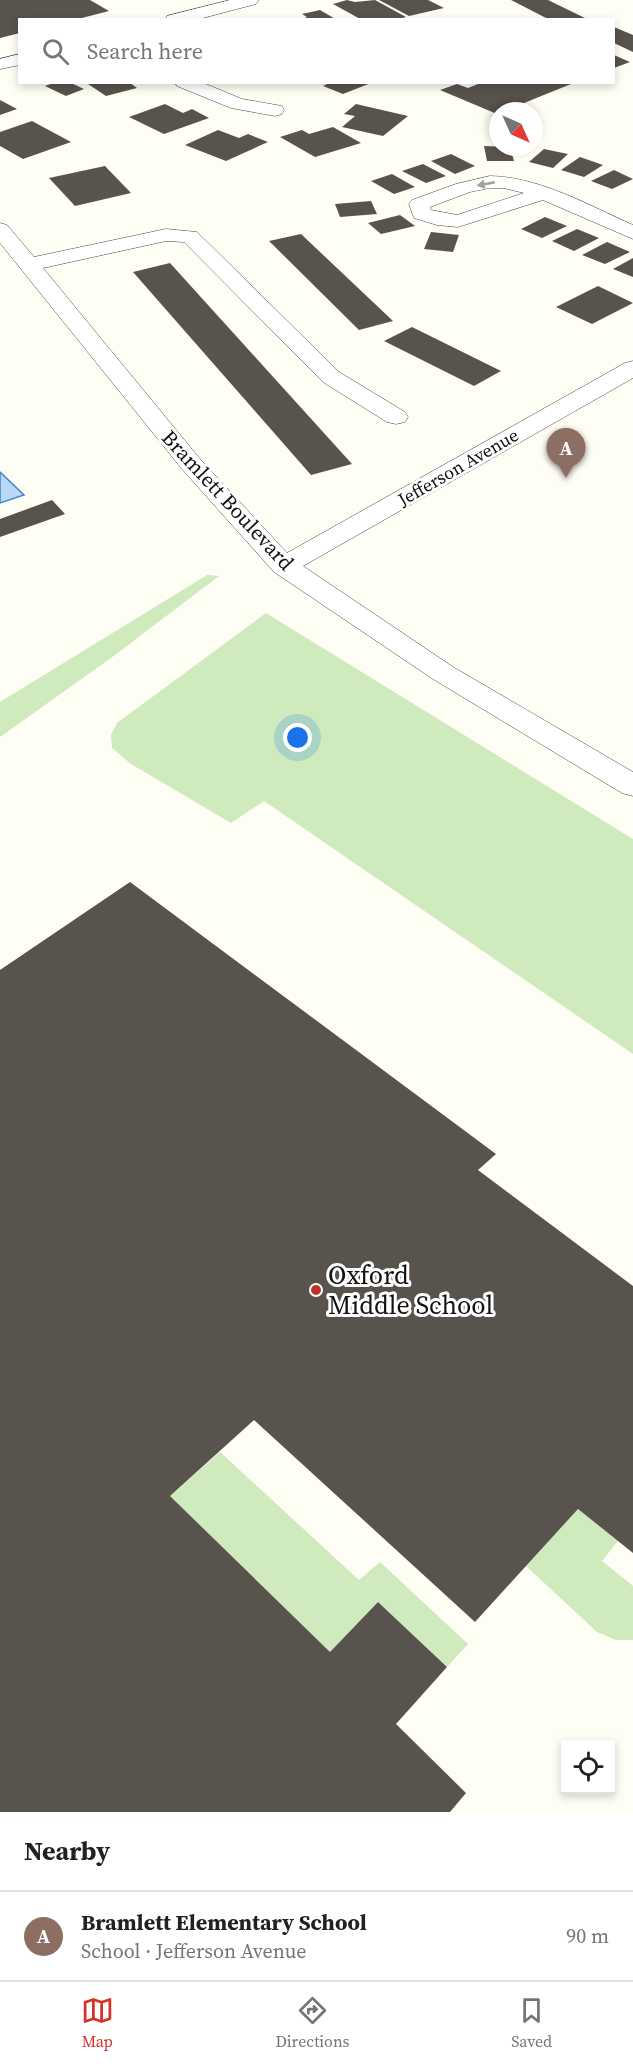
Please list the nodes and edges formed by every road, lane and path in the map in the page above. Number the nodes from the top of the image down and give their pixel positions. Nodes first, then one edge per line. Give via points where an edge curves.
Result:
1 (250, 0) edge
2 (181, 18) edge
3 (18, 60) edge
4 (0, 64) edge
5 (189, 84) edge
6 (275, 110) dead end
7 (542, 194) junction
8 (0, 228) edge
9 (633, 233) edge
10 (29, 264) junction
11 (633, 368) edge
12 (396, 417) dead end
13 (284, 566) junction
14 (633, 786) edge

1 - 2 street
3 - 4 street
5 - 6 street via 238,104
7 -> 7 street via 513,183 491,181 419,204 420,214 458,222
7 - 9 street
8 - 10 street, Bramlett Boulevard
10 - 12 street via 166,235 190,236 331,377
10 - 13 street, Bramlett Boulevard via 191,464
11 - 13 street, Jefferson Avenue
13 - 14 street, Bramlett Boulevard via 443,673

